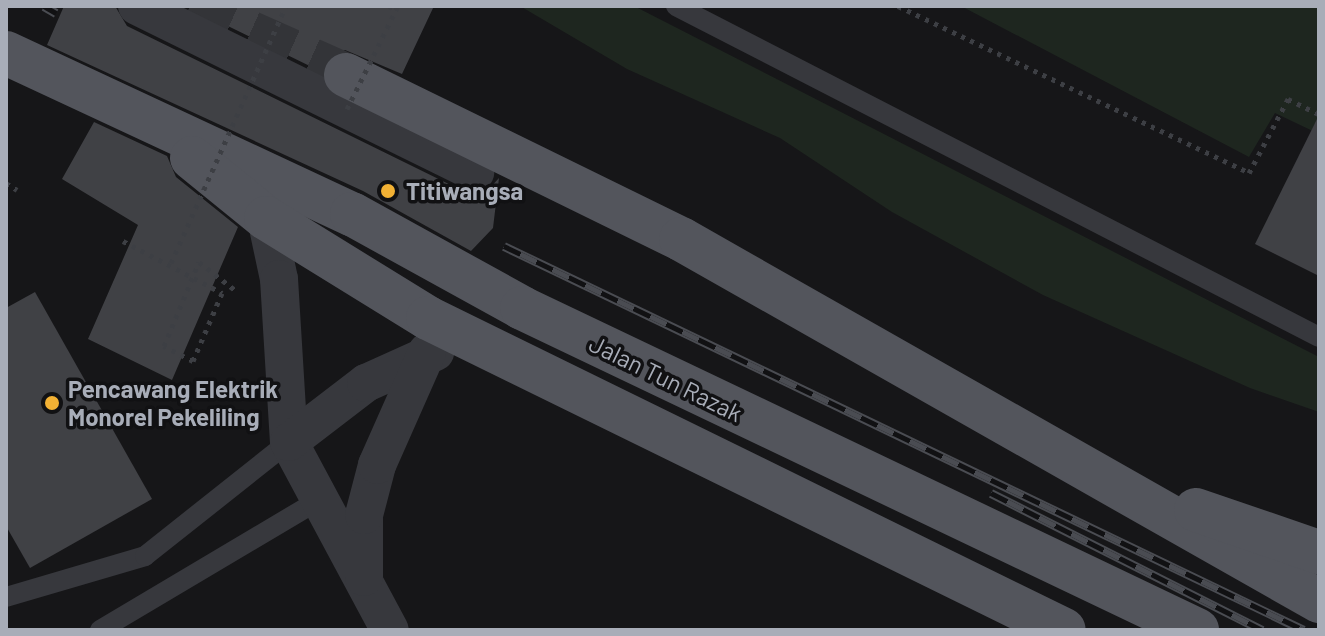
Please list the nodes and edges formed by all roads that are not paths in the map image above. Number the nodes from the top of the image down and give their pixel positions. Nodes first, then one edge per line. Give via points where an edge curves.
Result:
1 (137, 6) edge
2 (676, 6) edge
3 (6, 53) edge
4 (346, 92) junction
5 (140, 116) junction
6 (475, 172) dead end
7 (266, 218) junction
8 (1319, 337) edge
9 (485, 346) junction
10 (427, 352) junction
11 (289, 442) junction
12 (1084, 472) junction
13 (319, 500) junction
14 (1319, 552) edge
15 (364, 584) junction
16 (6, 597) edge
17 (1319, 601) edge
18 (100, 630) edge
19 (390, 630) edge
20 (1064, 630) edge
21 (1197, 630) edge

1 - 4 street via 257,65
2 - 8 lane
3 - 5 main road, Jalan Tun Razak
4 - 6 street
4 - 12 main road via 681,239
5 - 7 main road, Jalan Tun Razak
5 - 21 main road, Jalan Tun Razak via 352,214 522,308 714,402
7 - 9 main road, Jalan Tun Razak via 428,318
7 - 11 street via 279,279
9 - 10 street
9 - 20 main road, Jalan Tun Razak
10 - 11 street via 366,383
10 - 15 street via 377,465 364,515
11 - 13 street
11 - 16 lane via 145,556
12 - 14 main road
12 - 17 main road
13 - 15 street
13 - 18 lane
15 - 19 street

